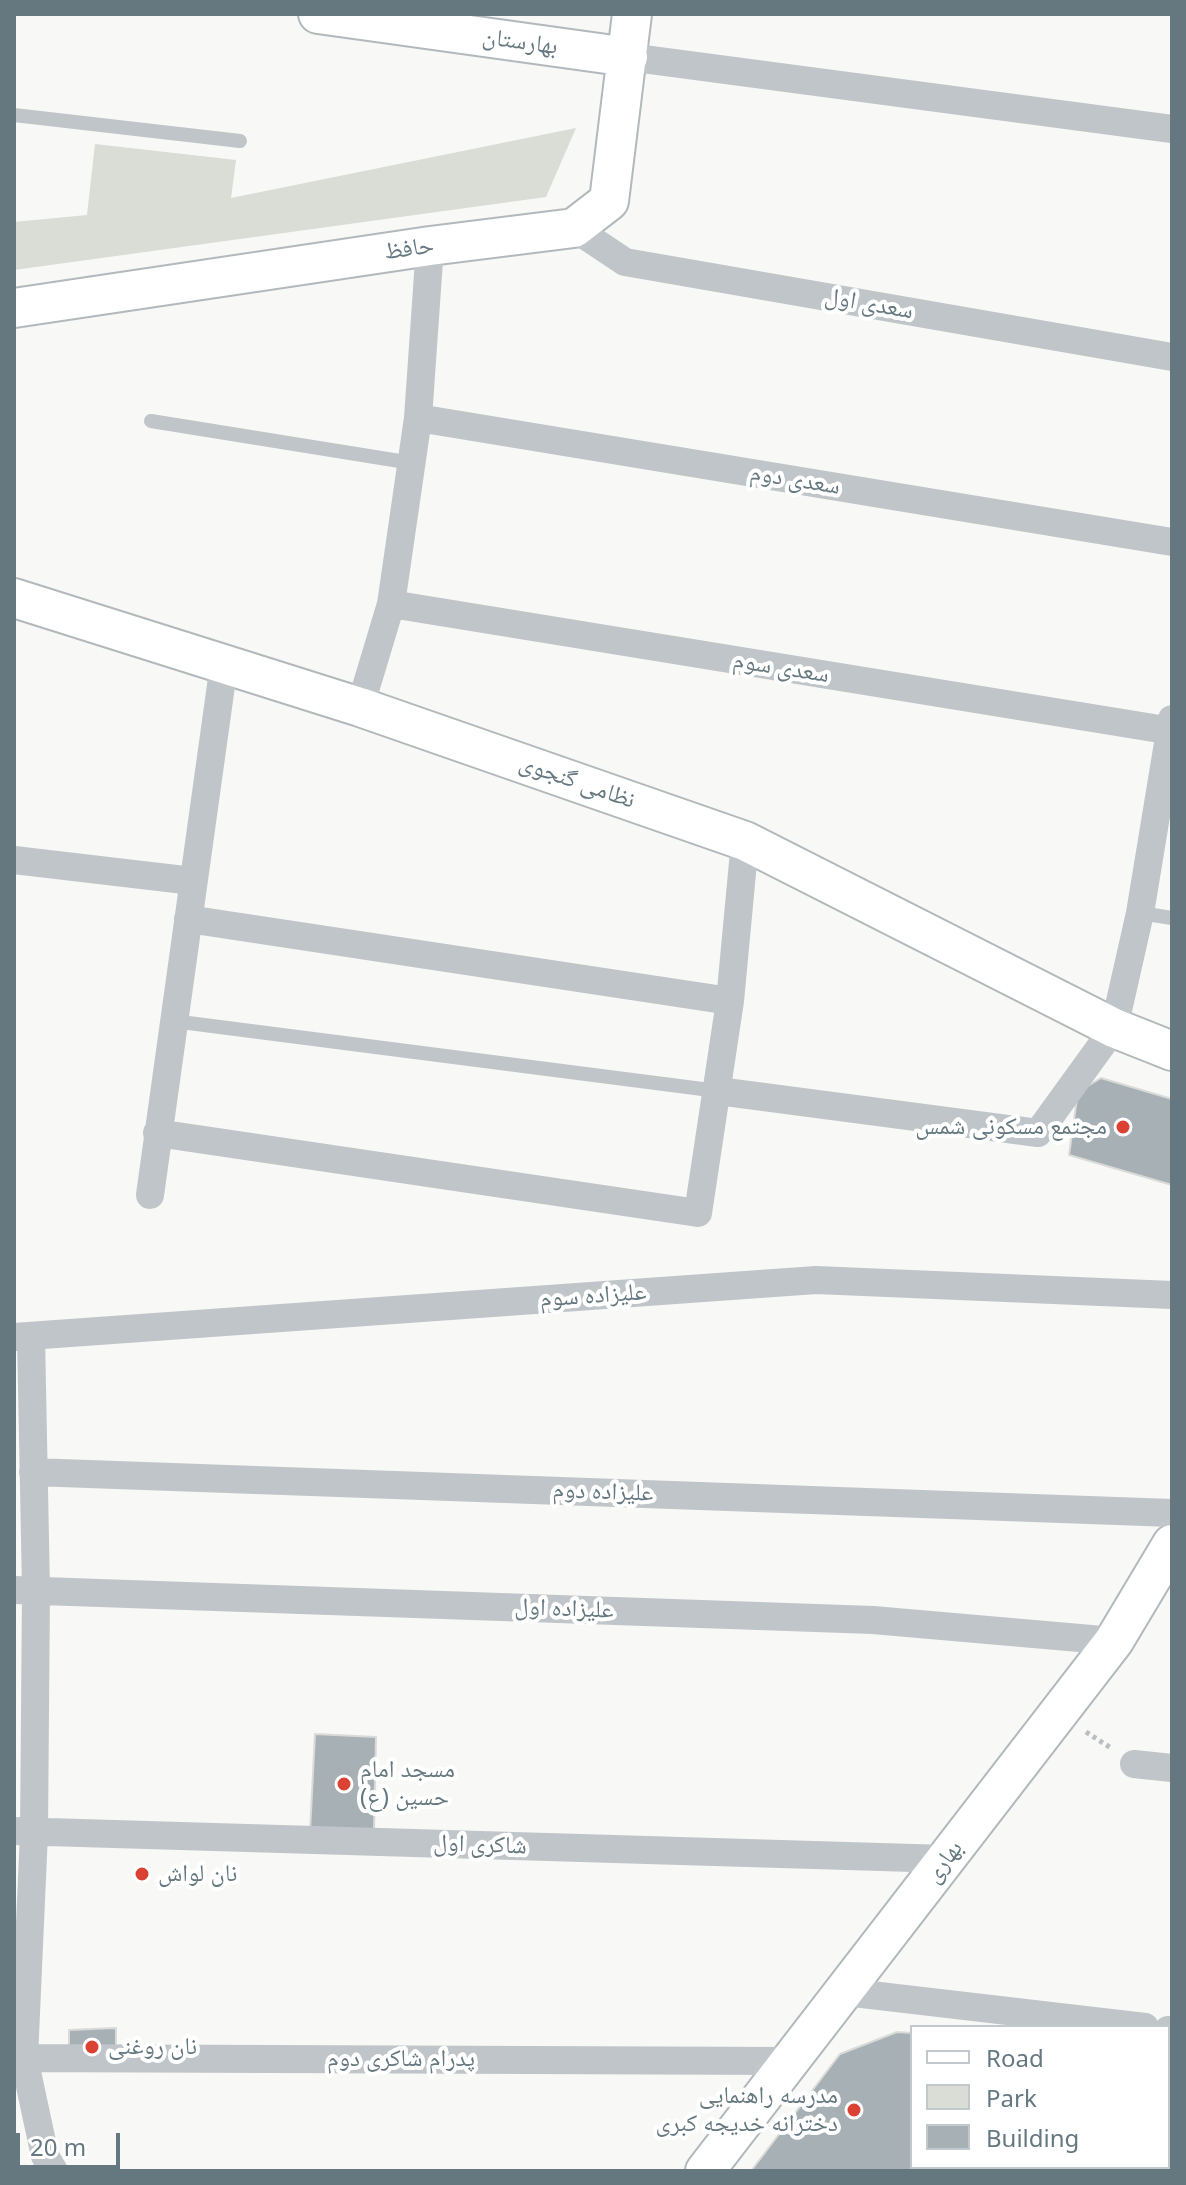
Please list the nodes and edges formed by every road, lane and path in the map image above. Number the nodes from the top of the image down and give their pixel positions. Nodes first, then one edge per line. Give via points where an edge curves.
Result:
1 (318, 14) edge
2 (632, 14) edge
3 (628, 57) junction
4 (14, 115) edge
5 (1172, 129) edge
6 (240, 141) dead end
7 (574, 228) junction
8 (430, 246) junction
9 (14, 308) edge
10 (1172, 357) edge
11 (418, 418) junction
12 (151, 421) dead end
13 (412, 463) junction
14 (1172, 542) edge
15 (14, 598) edge
16 (391, 604) junction
17 (224, 664) junction
18 (360, 707) junction
19 (1171, 727) edge
20 (745, 841) junction
21 (14, 860) edge
22 (193, 881) junction
23 (1140, 913) junction
24 (1172, 918) edge
25 (188, 919) junction
26 (730, 1001) junction
27 (173, 1021) junction
28 (1114, 1028) junction
29 (1172, 1051) edge
30 (718, 1091) junction
31 (157, 1133) junction
32 (150, 1195) dead end
33 (1172, 1295) edge
34 (22, 1337) edge
35 (33, 1472) junction
36 (1172, 1513) edge
37 (1172, 1544) edge
38 (25, 1590) edge
39 (1114, 1641) junction
40 (1059, 1714) junction
41 (1134, 1764) joint
42 (1172, 1768) edge
43 (24, 1832) edge
44 (947, 1859) junction
45 (845, 1992) junction
46 (1128, 2025) edge
47 (17, 2053) edge
48 (787, 2061) junction
49 (54, 2171) edge
50 (705, 2171) edge

1 - 3 street, بهارستان
2 - 3 street
3 - 5 street
3 - 7 street via 609,201
4 - 6 lane
7 - 8 street, حافظ
7 - 10 street, سعدی اول via 625,262
8 - 9 street, حافظ
8 - 11 street
11 - 13 street
11 - 14 street, سعدی دوم
12 - 13 lane
13 - 16 street
15 - 17 street, نظامی گنجوی
16 - 18 street
16 - 19 street, سعدی سوم
17 - 18 street, نظامی گنجوی
17 - 22 street
18 - 20 street, نظامی گنجوی
19 - 23 street
20 - 26 street
20 - 28 street, نظامی گنجوی
21 - 22 street
22 - 25 street
23 - 24 lane
23 - 28 street
25 - 26 street
25 - 27 street
26 - 30 street
27 - 30 lane
27 - 31 street
28 - 29 street
28 - 30 street via 1038,1133
30 - 31 street via 698,1213
31 - 32 street
33 - 34 street, علیزاده سوم via 816,1280
34 - 35 street
35 - 36 street, علیزاده دوم
35 - 38 street
37 - 39 street, بهاری
38 - 39 street, علیزاده اول via 873,1620
38 - 43 street
39 - 40 street, بهاری
40 - 41 path
40 - 44 street, بهاری
41 - 42 street
43 - 44 street, شاکری اول
43 - 47 street
44 - 45 street, بهاری
45 - 46 street
45 - 48 street, بهاری
47 - 48 street, پدرام شاکری دوم
47 - 49 street via 45,2156
48 - 50 street, بهاری

